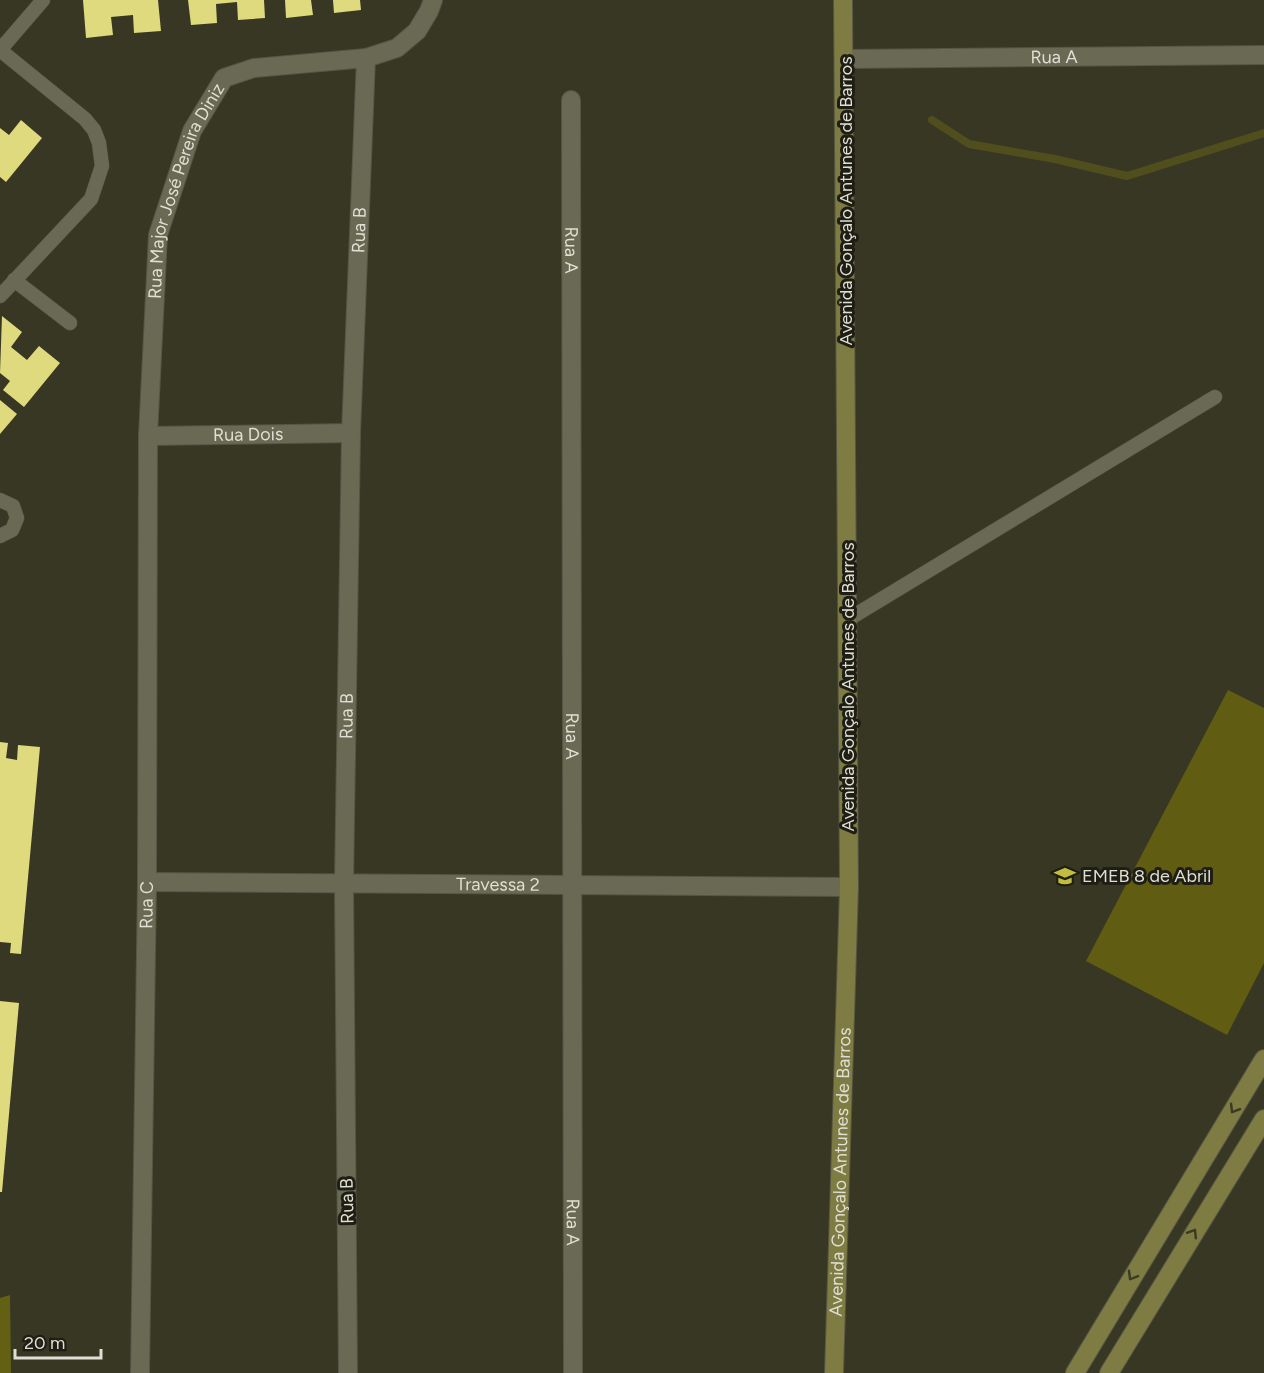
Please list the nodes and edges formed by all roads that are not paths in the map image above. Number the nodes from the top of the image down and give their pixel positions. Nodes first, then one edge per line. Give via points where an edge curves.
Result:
1 (43, 0) edge
2 (433, 0) edge
3 (843, 0) edge
4 (0, 50) edge
5 (1264, 55) edge
6 (366, 58) junction
7 (846, 59) junction
8 (571, 100) dead end
9 (14, 280) junction
10 (0, 296) edge
11 (70, 323) dead end
12 (1215, 397) dead end
13 (351, 433) junction
14 (148, 436) junction
15 (0, 500) edge
16 (0, 536) edge
17 (847, 620) junction
18 (147, 882) junction
19 (344, 883) junction
20 (572, 885) junction
21 (849, 887) junction
22 (1264, 1059) edge
23 (1264, 1119) edge
24 (140, 1373) edge
25 (348, 1373) edge
26 (573, 1373) edge
27 (834, 1373) edge
28 (1075, 1373) edge
29 (1109, 1373) edge

1 - 4 lane
2 - 6 street, Rua Major José Pereira Diniz via 417,31 397,48
3 - 7 main road, Avenida Gonçalo Antunes de Barros
4 - 9 lane via 85,119 99,143 102,166 91,200
5 - 7 street, Rua A
6 - 13 street, Rua B
6 - 14 street, Rua Major José Pereira Diniz via 254,68 224,78 192,131 158,236
7 - 17 main road, Avenida Gonçalo Antunes de Barros
8 - 20 street, Rua A
9 - 10 lane
9 - 11 lane
12 - 17 lane
13 - 14 street, Rua Dois
13 - 19 street, Rua B
14 - 18 street, Rua C
15 - 16 lane via 13,506 17,518 12,530
17 - 21 main road, Avenida Gonçalo Antunes de Barros
18 - 19 street, Travessa 2
18 - 24 street, Rua C
19 - 20 street, Travessa 2
19 - 25 street, Rua B
20 - 21 street, Travessa 2
20 - 26 street, Rua A
21 - 27 main road, Avenida Gonçalo Antunes de Barros
22 -> 28 main road
29 -> 23 main road

